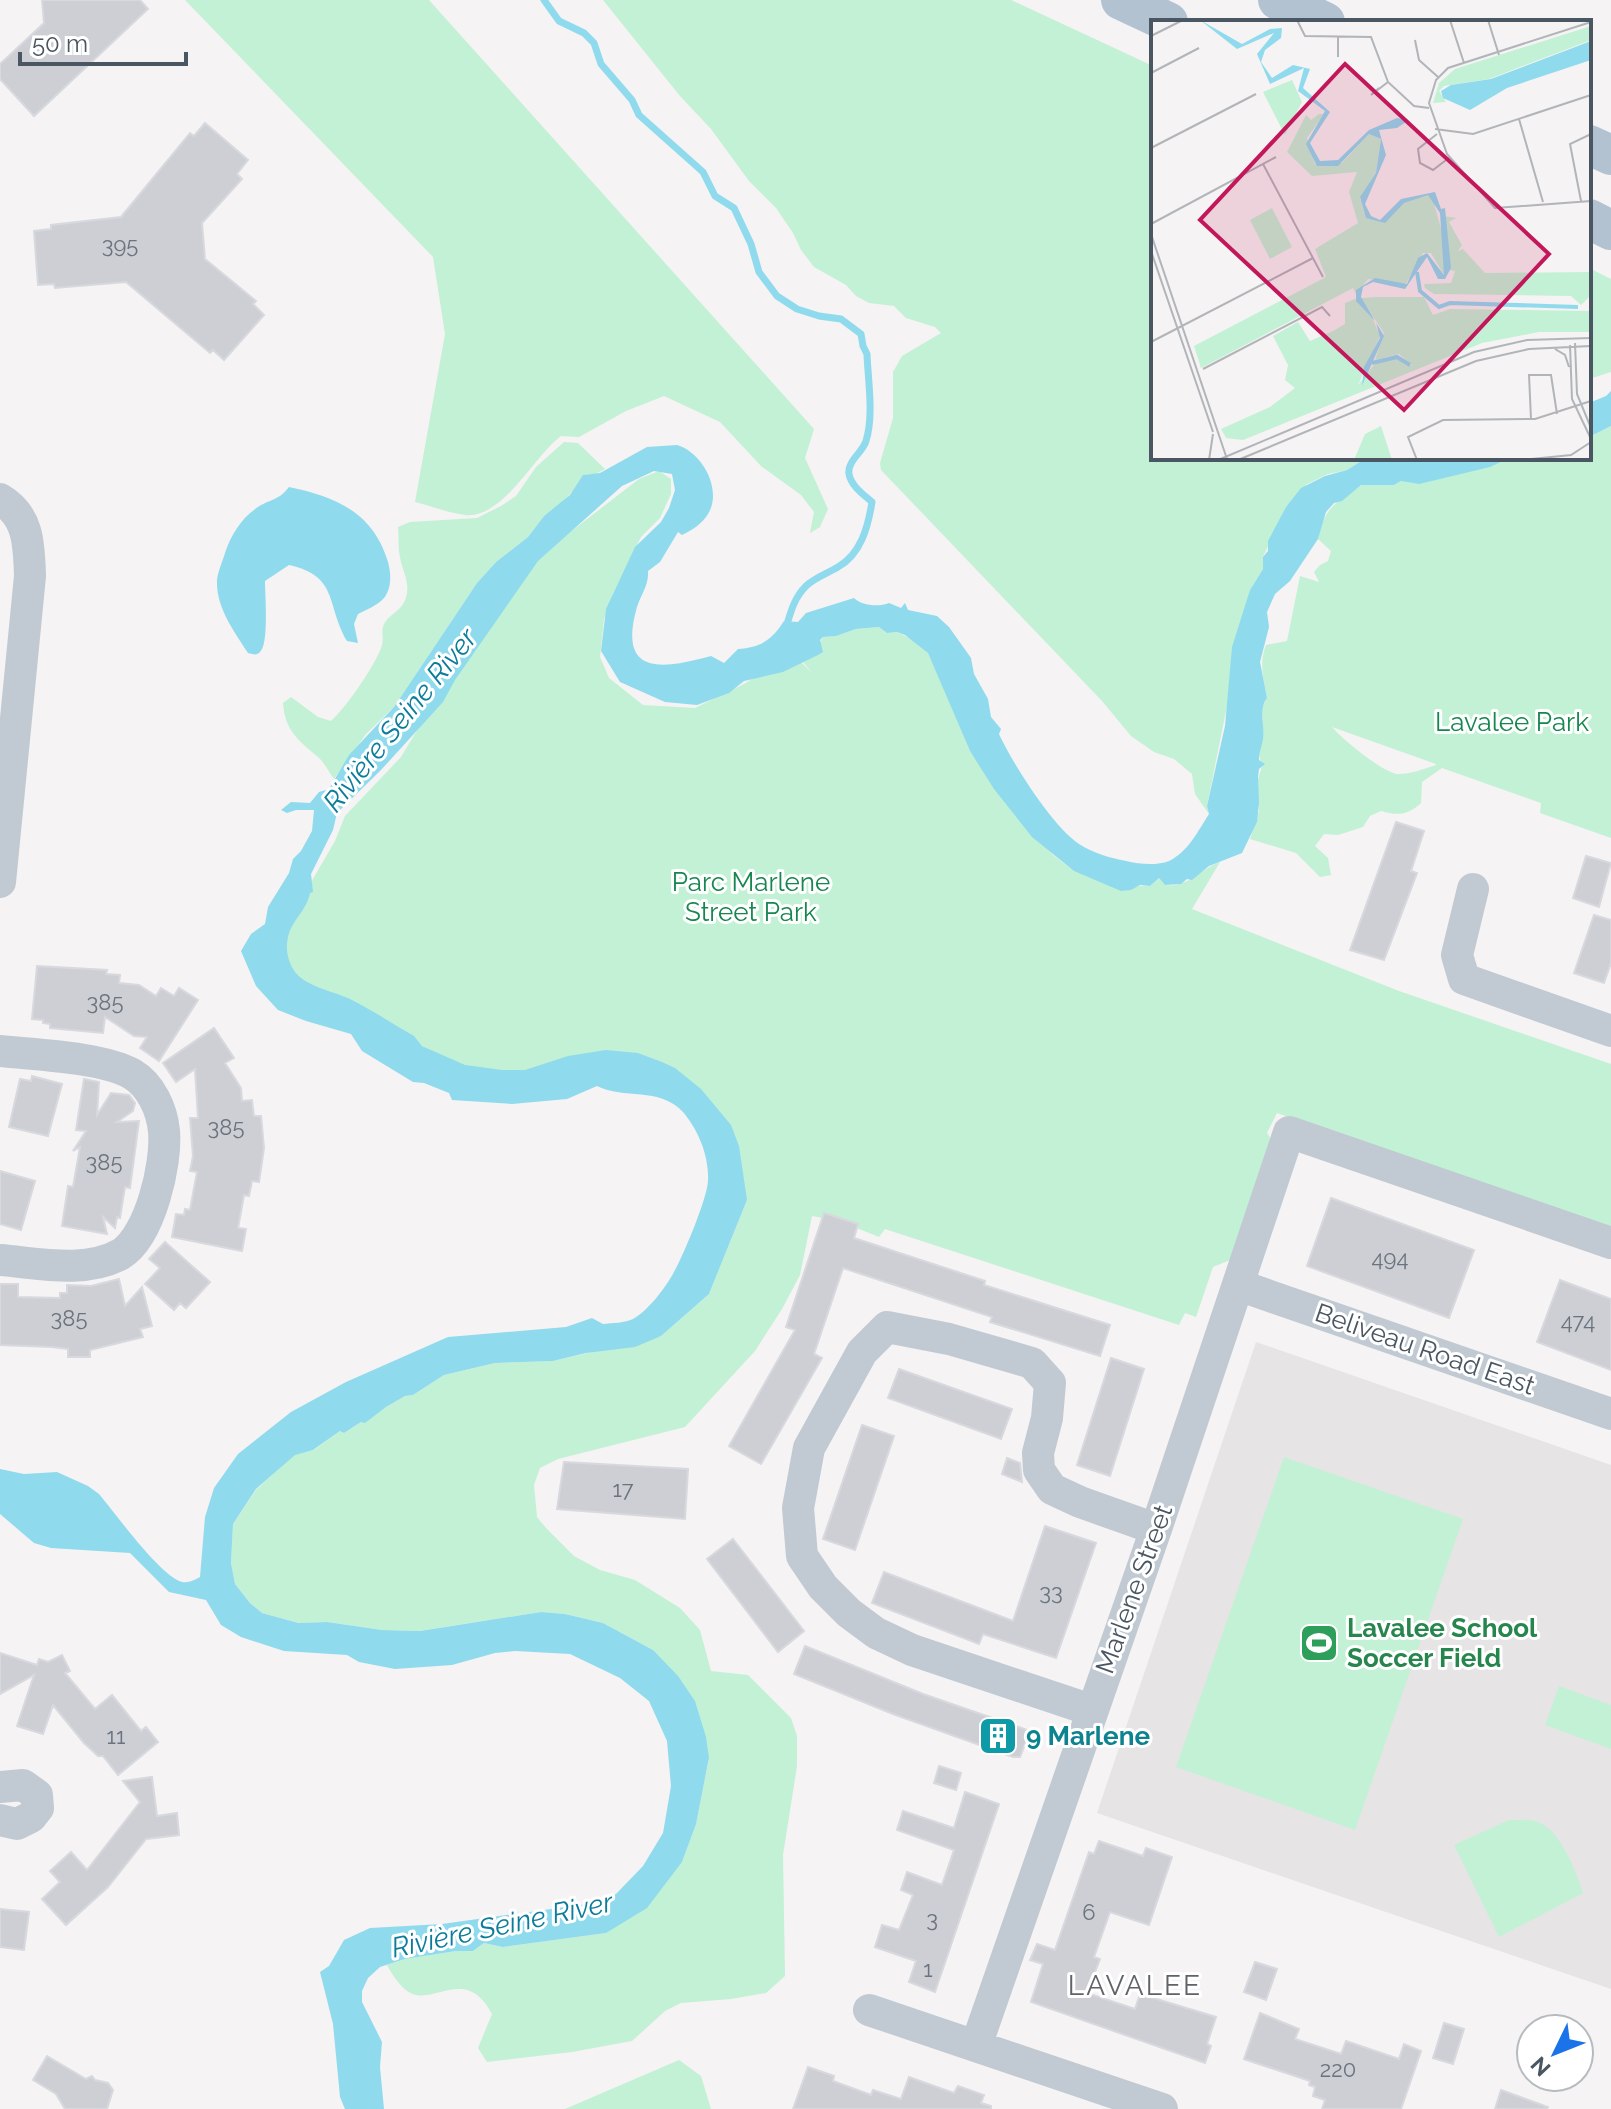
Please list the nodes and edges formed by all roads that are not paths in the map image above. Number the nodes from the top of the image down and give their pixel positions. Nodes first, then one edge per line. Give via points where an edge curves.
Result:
1 (1121, 0) edge
2 (1278, 0) edge
3 (1164, 20) edge
4 (1321, 20) edge
5 (1591, 146) edge
6 (1611, 155) edge
7 (1591, 220) edge
8 (1611, 230) edge
9 (0, 499) edge
10 (0, 882) edge
11 (1473, 889) dead end
12 (1611, 1031) edge
13 (0, 1051) edge
14 (1611, 1243) edge
15 (0, 1260) edge
16 (1238, 1285) junction
17 (1611, 1414) edge
18 (1156, 1529) junction
19 (1091, 1710) junction
20 (0, 1787) edge
21 (0, 1820) edge
22 (869, 2010) dead end
23 (976, 2046) junction
24 (1162, 2109) edge

1 - 3 main road
2 - 4 main road
5 - 6 main road
7 - 8 main road
9 - 10 street via 21,518 29,538 30,576
11 - 12 street via 1457,955 1464,979
13 - 15 street via 105,1064 134,1075 153,1095 165,1133 159,1183 142,1230 122,1253 93,1264
14 - 16 street, Marlene Street via 1289,1132
16 - 17 street, Beliveau Road East
16 - 18 street, Marlene Street
18 - 19 street, Marlene Street
18 - 19 street via 1052,1489 1039,1470 1038,1453 1050,1383 1032,1363 949,1339 887,1327 862,1352 809,1448 798,1508 802,1556 849,1613 912,1650
19 - 23 street, Marlene Street
20 - 21 street via 23,1785 37,1795 38,1808 17,1824
22 - 23 street
23 - 24 street

